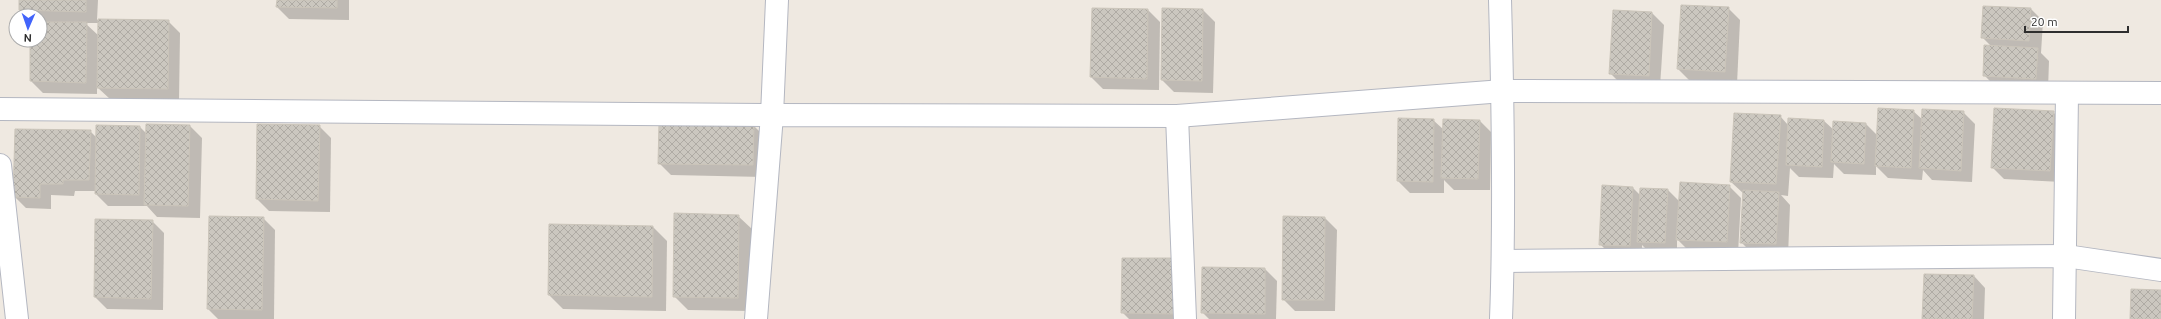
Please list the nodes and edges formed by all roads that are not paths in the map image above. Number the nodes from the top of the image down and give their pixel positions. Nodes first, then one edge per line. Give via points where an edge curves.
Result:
1 (777, 0) edge
2 (1500, 0) edge
3 (1503, 91) junction
4 (2161, 93) edge
5 (2067, 94) junction
6 (0, 109) edge
7 (772, 115) junction
8 (1177, 116) junction
9 (0, 165) edge
10 (2066, 256) junction
11 (1503, 261) junction
12 (2161, 270) edge
13 (17, 319) edge
14 (756, 319) edge
15 (1185, 319) edge
16 (1501, 319) edge
17 (2064, 319) edge

1 - 7 street
2 - 3 street
3 - 5 street
3 - 8 street
3 - 11 street
4 - 5 street
5 - 10 street
6 - 7 street
7 - 8 street
7 - 14 street
8 - 15 street
9 - 13 street
10 - 11 street
10 - 12 street
10 - 17 street
11 - 16 street

